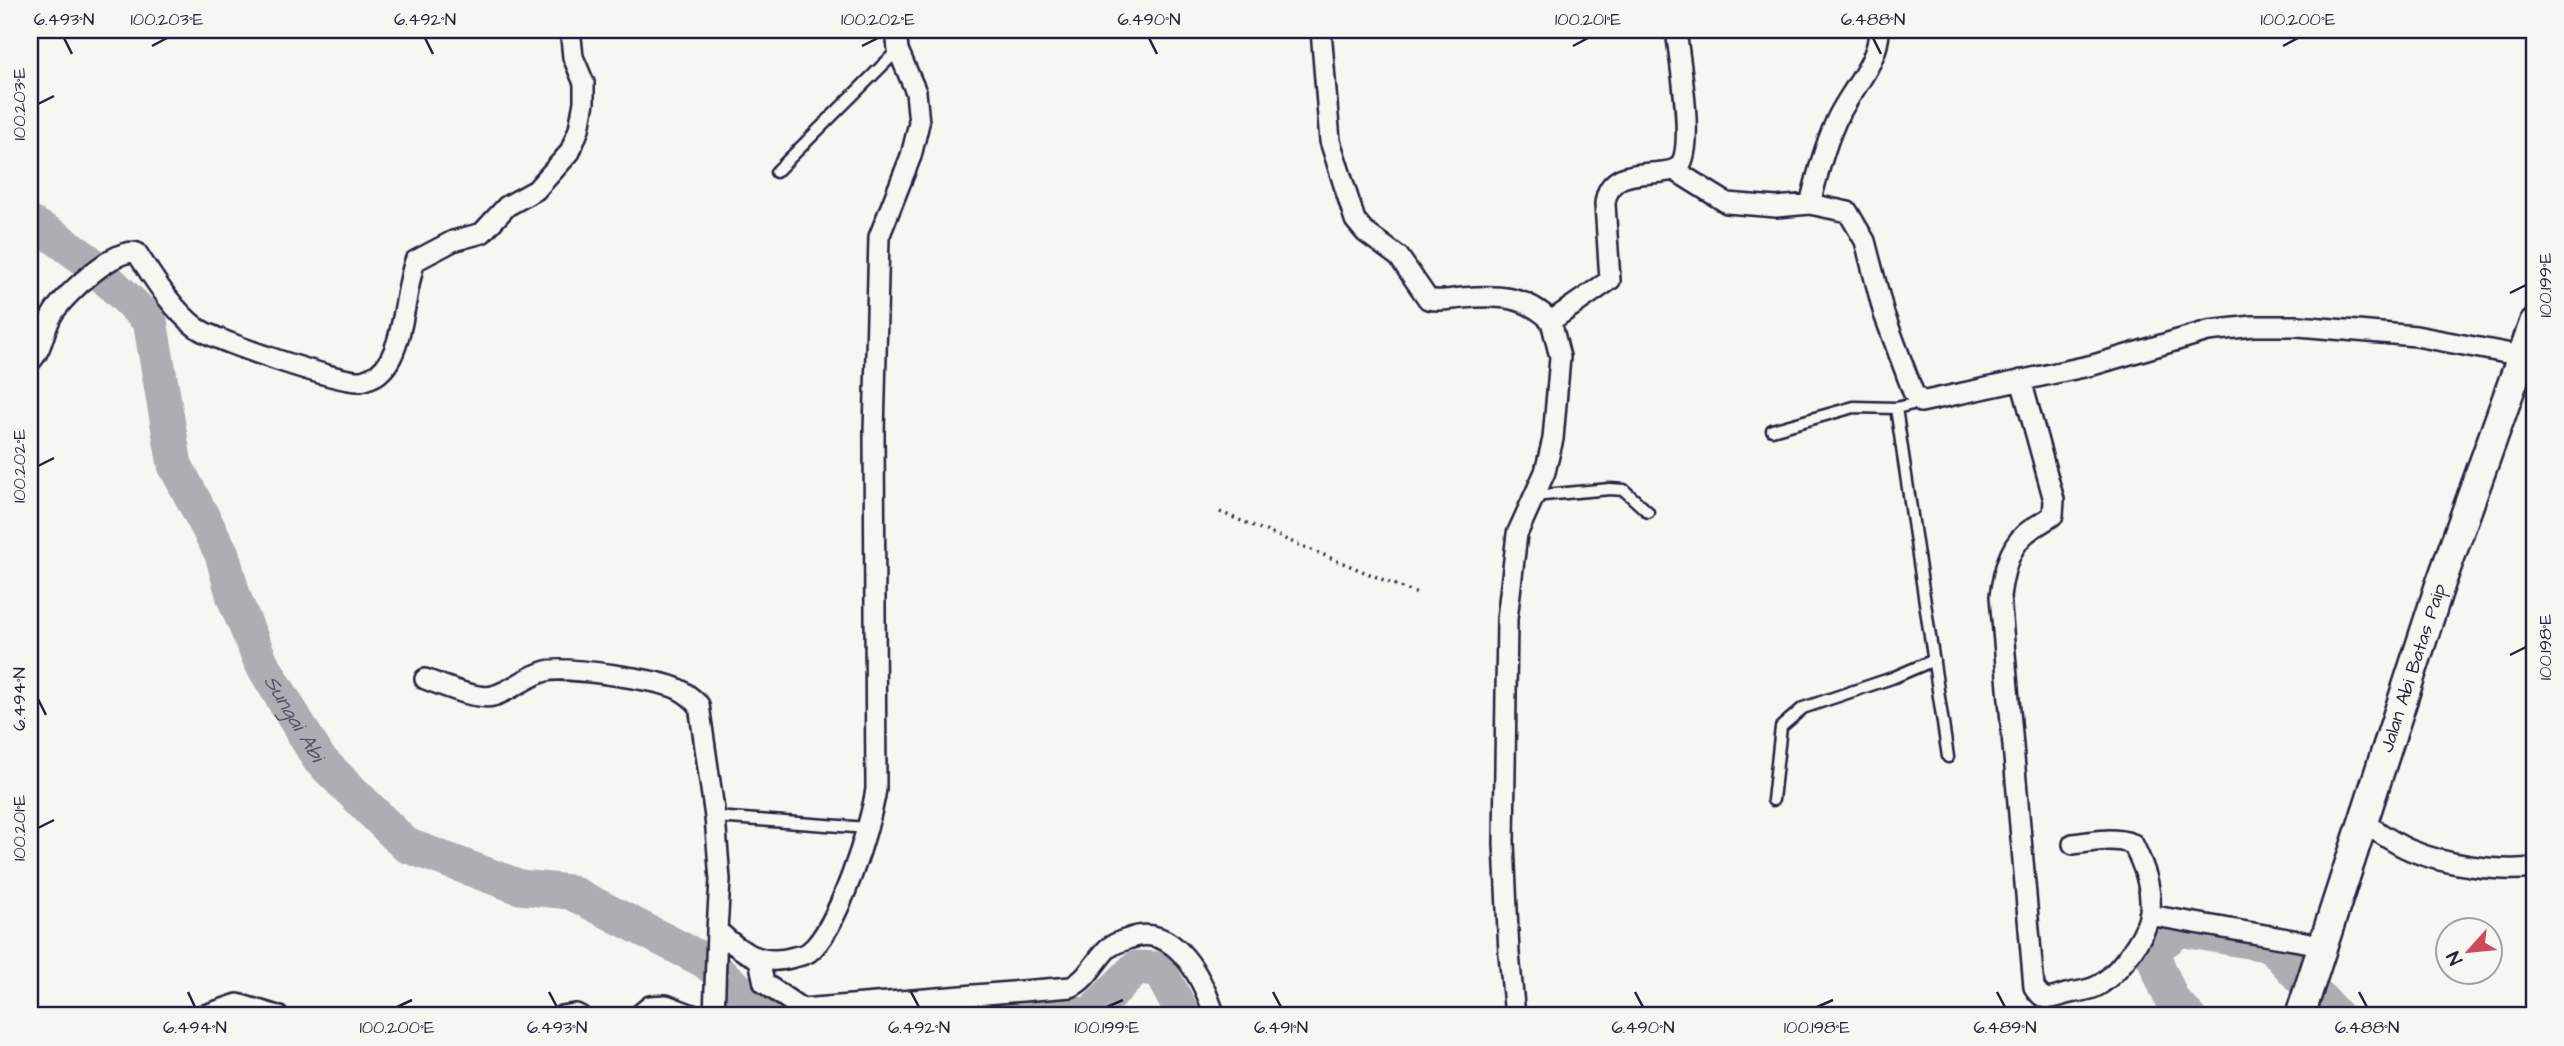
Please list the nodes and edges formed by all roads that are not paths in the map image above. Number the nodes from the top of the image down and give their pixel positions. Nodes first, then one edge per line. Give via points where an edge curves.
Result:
1 (572, 30) edge
2 (896, 30) edge
3 (1321, 30) edge
4 (1676, 30) edge
5 (1879, 30) edge
6 (898, 50) junction
7 (1674, 170) junction
8 (776, 172) dead end
9 (1810, 204) junction
10 (1551, 321) junction
11 (2534, 323) edge
12 (2522, 356) junction
13 (30, 362) edge
14 (2021, 380) junction
15 (1921, 402) junction
16 (1896, 408) junction
17 (1772, 430) dead end
18 (1532, 496) junction
19 (1648, 512) dead end
20 (1934, 660) junction
21 (425, 679) dead end
22 (1948, 757) dead end
23 (1773, 800) dead end
24 (715, 817) junction
25 (2362, 822) junction
26 (868, 828) junction
27 (2073, 844) dead end
28 (2534, 868) edge
29 (2149, 915) junction
30 (717, 930) junction
31 (2320, 953) junction
32 (759, 960) junction
33 (2303, 1006) edge
34 (714, 1009) edge
35 (202, 1016) edge
36 (278, 1016) edge
37 (562, 1016) edge
38 (580, 1016) edge
39 (638, 1016) edge
40 (695, 1016) edge
41 (1214, 1016) edge
42 (1515, 1016) edge

1 - 13 street via 584,102 570,152 536,190 507,206 482,233 453,241 415,261 397,348 379,374 361,381 338,378 198,329 158,285 137,253 123,253 79,283 53,313
2 - 6 street
3 - 10 street via 1330,141 1355,220 1399,257 1428,299 1520,300
4 - 7 street via 1687,136 1682,162
5 - 9 street via 1872,56 1837,118
6 - 8 lane
6 - 26 street via 916,92 919,123 879,237 874,433 878,751
7 - 9 street via 1727,203
7 - 10 street via 1628,176 1610,188 1605,204 1610,281
9 - 15 street via 1848,212 1857,225 1884,314
10 - 18 street via 1559,357 1553,439 1545,472
11 - 12 main road, Jalan Abi Batas Paip
12 - 14 street via 2416,336 2253,326 2208,331 2093,365
12 - 25 main road, Jalan Abi Batas Paip
14 - 15 street
14 - 29 street via 2054,500 2053,515 2023,536 2011,556 2000,596 2034,987 2039,996 2049,1000 2101,984 2140,940
15 - 16 lane
16 - 17 lane via 1854,407
16 - 20 lane
18 - 19 lane via 1623,489
18 - 42 street via 1517,534 1511,570 1505,663 1504,843
20 - 22 lane
20 - 23 lane via 1803,708 1781,727
21 - 24 street via 479,696 493,696 537,673 555,669 676,688 699,705
24 - 26 lane
24 - 30 street via 720,880
25 - 28 street via 2411,850 2449,861 2500,869
25 - 31 main road, Jalan Abi Batas Paip
26 - 32 street via 857,864 818,942 807,953
27 - 29 street via 2107,839 2133,844 2145,867
29 - 31 street
30 - 32 street
30 - 34 street
31 - 33 main road, Jalan Abi Batas Paip
32 - 41 street via 764,983 802,1009 1071,987 1079,984 1109,947 1137,935 1150,935 1165,940 1185,957
35 - 36 street via 238,1004
37 - 38 street
39 - 40 street via 650,1006 666,1005

